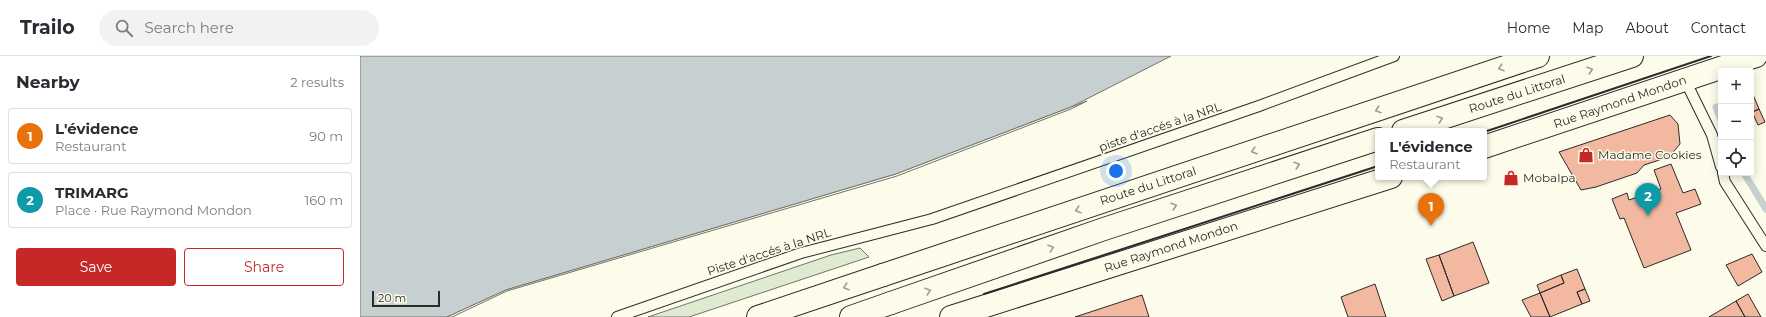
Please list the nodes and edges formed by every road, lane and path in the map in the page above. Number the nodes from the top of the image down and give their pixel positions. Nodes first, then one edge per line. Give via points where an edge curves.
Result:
1 (1394, 56) edge
2 (1538, 56) edge
3 (1632, 56) edge
4 (1756, 56) edge
5 (1685, 80) junction
6 (1412, 128) edge
7 (1375, 140) edge
8 (1487, 146) edge
9 (1718, 156) edge
10 (1724, 176) edge
11 (1382, 180) edge
12 (932, 219) joint
13 (1766, 246) edge
14 (957, 316) edge
15 (617, 317) edge
16 (758, 317) edge
17 (851, 317) edge

1 - 12 lane, piste d'accés à la NRL via 1259,106
2 -> 16 main road, Route du Littoral
6 -> 3 main road, Route du Littoral
4 - 5 main road, Rue Raymond Mondon
5 - 8 main road, Rue Raymond Mondon
5 - 9 lane via 1712,135
17 -> 7 main road via 1104,229
10 - 13 lane
11 - 14 main road, Rue Raymond Mondon
12 - 15 lane, Piste d'accés à la NRL via 801,253

